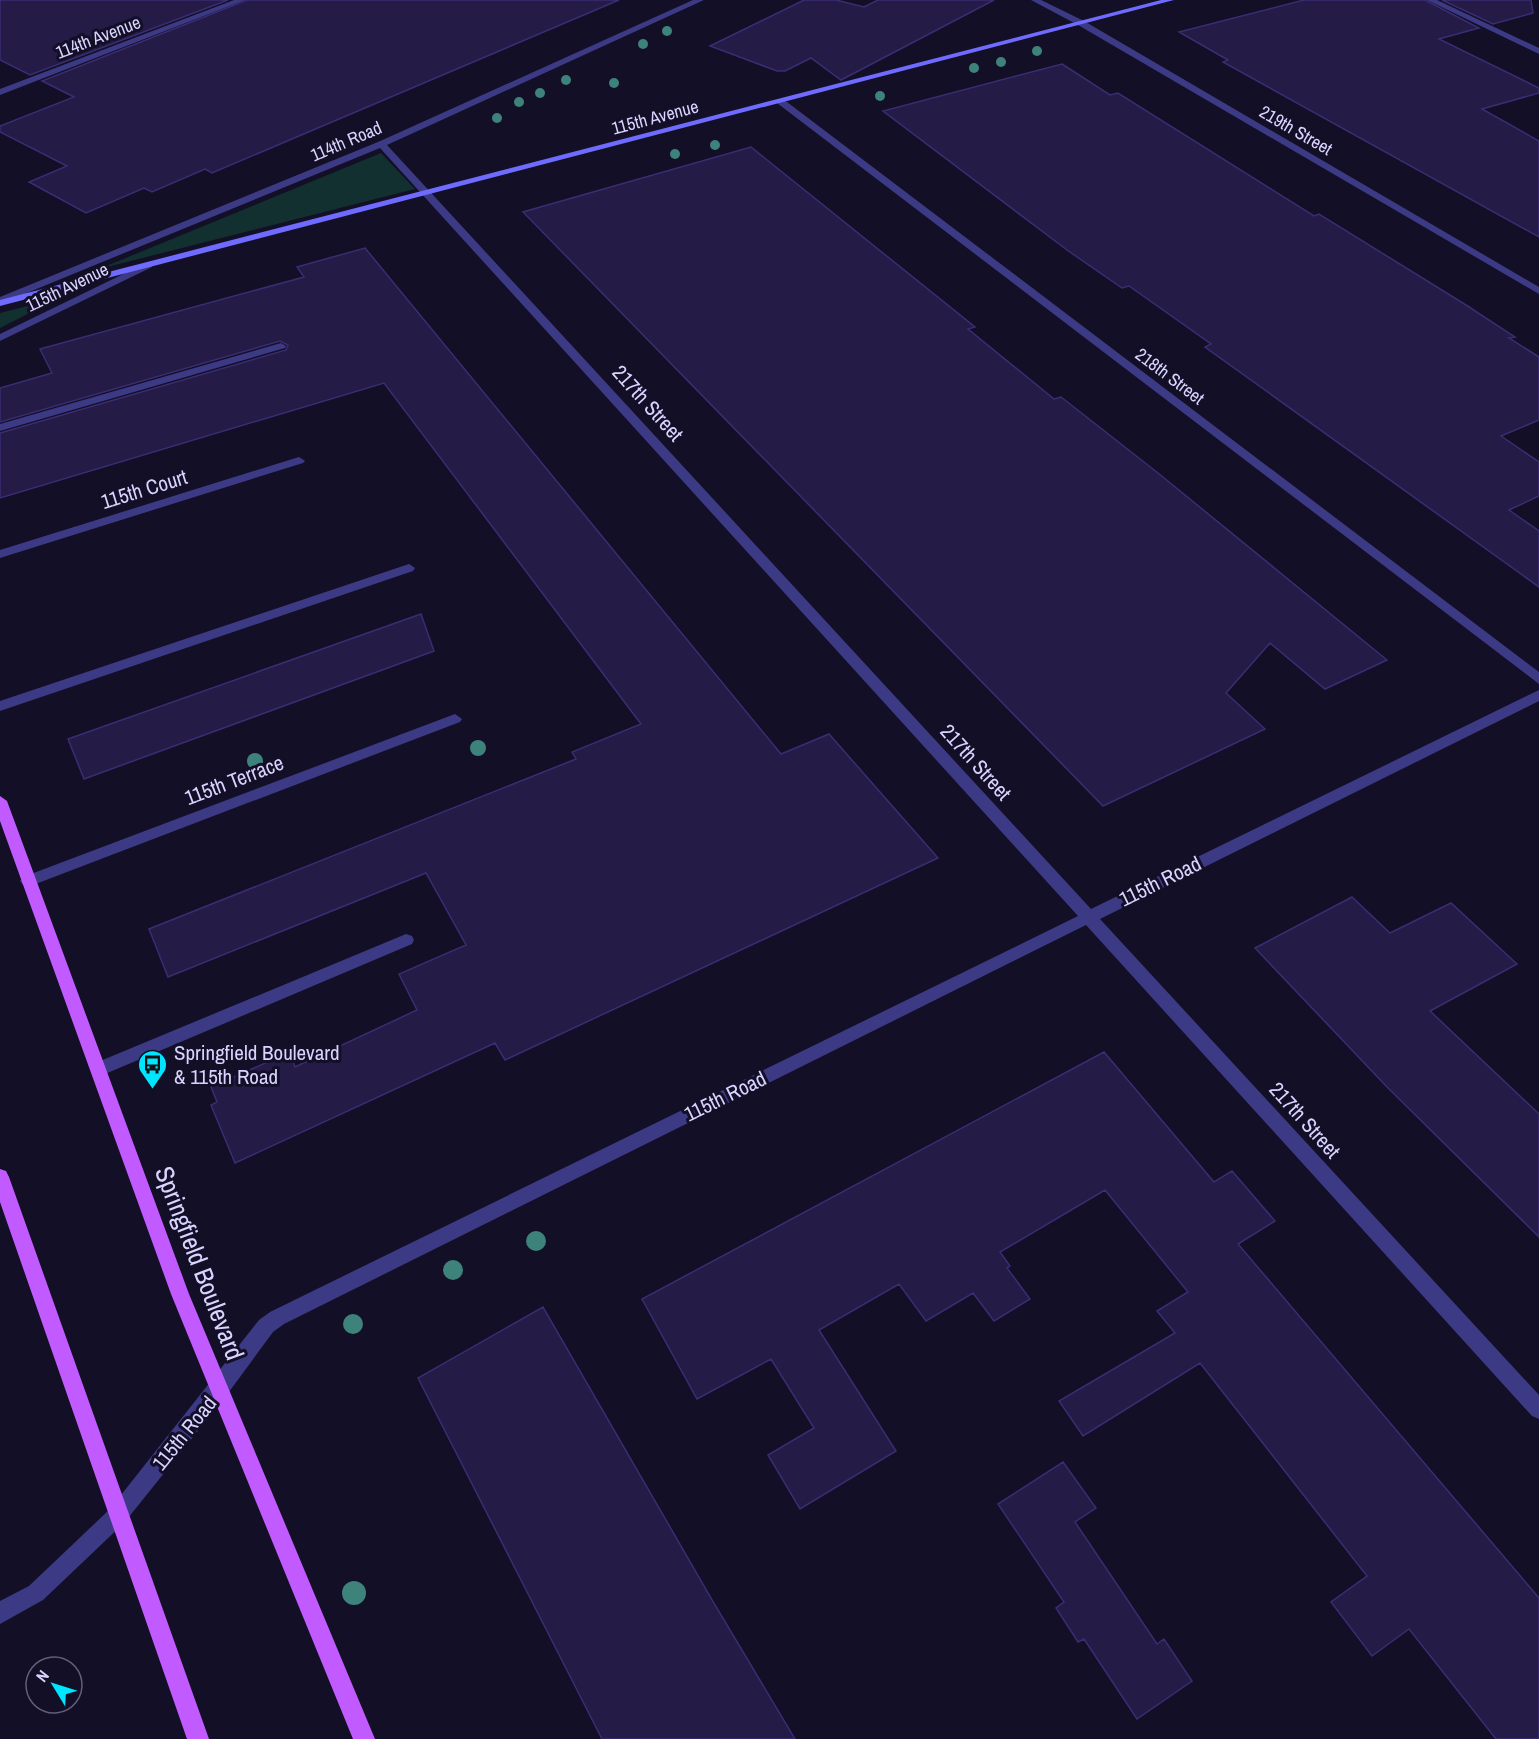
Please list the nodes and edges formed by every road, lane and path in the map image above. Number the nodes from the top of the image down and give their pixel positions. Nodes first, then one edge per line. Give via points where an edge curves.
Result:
1 (241, 0) edge
2 (700, 0) edge
3 (1035, 0) edge
4 (1170, 0) edge
5 (1431, 0) edge
6 (1081, 23) junction
7 (1539, 51) edge
8 (0, 92) edge
9 (780, 101) junction
10 (381, 144) junction
11 (427, 194) junction
12 (148, 265) junction
13 (1539, 291) edge
14 (0, 302) edge
15 (0, 338) edge
16 (281, 346) dead end
17 (0, 428) edge
18 (299, 461) dead end
19 (0, 554) edge
20 (409, 568) dead end
21 (1539, 679) edge
22 (1539, 695) edge
23 (0, 706) edge
24 (455, 719) dead end
25 (0, 801) edge
26 (28, 881) junction
27 (1088, 916) junction
28 (406, 940) dead end
29 (99, 1069) junction
30 (0, 1177) edge
31 (219, 1389) junction
32 (1539, 1409) edge
33 (117, 1516) junction
34 (0, 1614) edge
35 (198, 1739) edge
36 (364, 1739) edge

1 - 8 street, 114th Avenue
2 - 10 street, 114th Road
3 - 6 street, 219th Street
4 - 6 main road, 115th Avenue
5 - 7 street
6 - 9 main road, 115th Avenue
6 - 13 street, 219th Street
9 - 11 main road, 115th Avenue
9 - 21 street, 218th Street
10 - 11 street, 217th Street
10 - 14 street, 114th Road
11 - 12 main road, 115th Avenue
11 - 27 street, 217th Street
12 - 14 main road, 115th Avenue
12 - 15 street, 115th Avenue
16 - 17 street
18 - 19 street, 115th Court
20 - 23 street
22 - 27 street, 115th Road
24 - 26 street, 115th Terrace
25 - 26 main road, Springfield Boulevard
26 - 29 main road, Springfield Boulevard
27 - 31 street, 115th Road via 277,1318 266,1326
27 - 32 street, 217th Street
28 - 29 street
29 - 31 main road, Springfield Boulevard via 180,1294
30 - 33 main road
31 - 33 street, 115th Road
31 - 36 main road, Springfield Boulevard
33 - 34 street, 115th Road via 36,1593
33 - 35 main road

